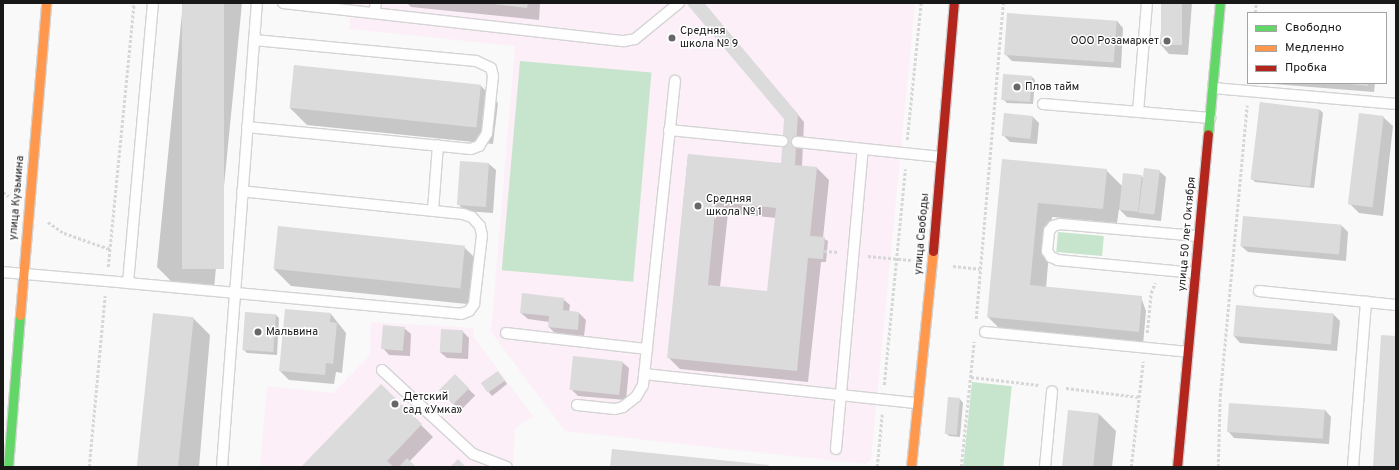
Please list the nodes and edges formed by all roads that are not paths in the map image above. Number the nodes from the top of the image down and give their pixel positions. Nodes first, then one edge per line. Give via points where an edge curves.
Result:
1 (46, 3) edge
2 (152, 3) edge
3 (257, 3) edge
4 (283, 3) edge
5 (679, 3) edge
6 (954, 3) edge
7 (1147, 3) edge
8 (1220, 3) edge
9 (375, 8) edge
10 (254, 40) junction
11 (675, 81) dead end
12 (1213, 88) junction
13 (1042, 104) dead end
14 (1396, 104) edge
15 (1138, 112) junction
16 (1210, 118) junction
17 (247, 127) junction
18 (669, 130) junction
19 (782, 141) dead end
20 (797, 142) dead end
21 (438, 145) junction
22 (863, 149) junction
23 (941, 157) junction
24 (242, 191) junction
25 (433, 210) junction
26 (1198, 236) junction
27 (3, 272) edge
28 (1195, 273) junction
29 (23, 274) junction
30 (128, 283) junction
31 (1260, 291) dead end
32 (234, 293) junction
33 (1366, 302) junction
34 (1396, 305) edge
35 (985, 332) dead end
36 (506, 333) dead end
37 (647, 349) junction
38 (1188, 352) junction
39 (382, 370) dead end
40 (644, 374) junction
41 (1052, 391) dead end
42 (841, 395) junction
43 (917, 403) junction
44 (577, 405) dead end
45 (836, 449) dead end
46 (8, 467) edge
47 (222, 467) edge
48 (507, 467) edge
49 (911, 467) edge
50 (1045, 467) edge
51 (1177, 467) edge
52 (1353, 467) edge

1 - 29 street, улица Кузьмина
2 - 30 lane
3 - 10 lane
4 - 9 lane
5 - 9 lane via 635,39 624,41
6 - 23 street, улица Свободы
7 - 15 lane
8 - 12 street, улица 50 лет Октября
10 - 17 lane
10 - 21 lane via 485,63 491,68 493,76 484,140 471,148
11 - 18 lane
12 - 14 lane
12 - 16 street, улица 50 лет Октября
13 - 15 lane
15 - 16 lane
16 - 26 street, улица 50 лет Октября
17 - 21 lane
17 - 24 lane
18 - 19 lane
18 - 37 lane
20 - 22 lane
21 - 25 lane
22 - 23 lane
22 - 42 lane
23 - 43 street, улица Свободы
24 - 25 lane
24 - 32 lane
25 - 32 lane via 472,217 480,226 482,235 477,298 469,311 461,314
26 - 28 street, улица 50 лет Октября
26 - 28 lane via 1060,224 1053,226 1049,231 1047,251 1051,257 1058,260
27 - 29 lane
28 - 38 street, улица 50 лет Октября
29 - 30 lane
29 - 46 street, улица Кузьмина
30 - 32 lane
31 - 33 lane
32 - 47 lane
33 - 34 lane
33 - 52 lane
35 - 38 lane
36 - 37 lane
37 - 40 lane
38 - 51 street, улица 50 лет Октября
39 - 48 lane via 473,454
40 - 42 lane
40 - 44 lane via 639,392 623,407 615,409
41 - 50 lane
42 - 43 lane
42 - 45 lane
43 - 49 street, улица Свободы

